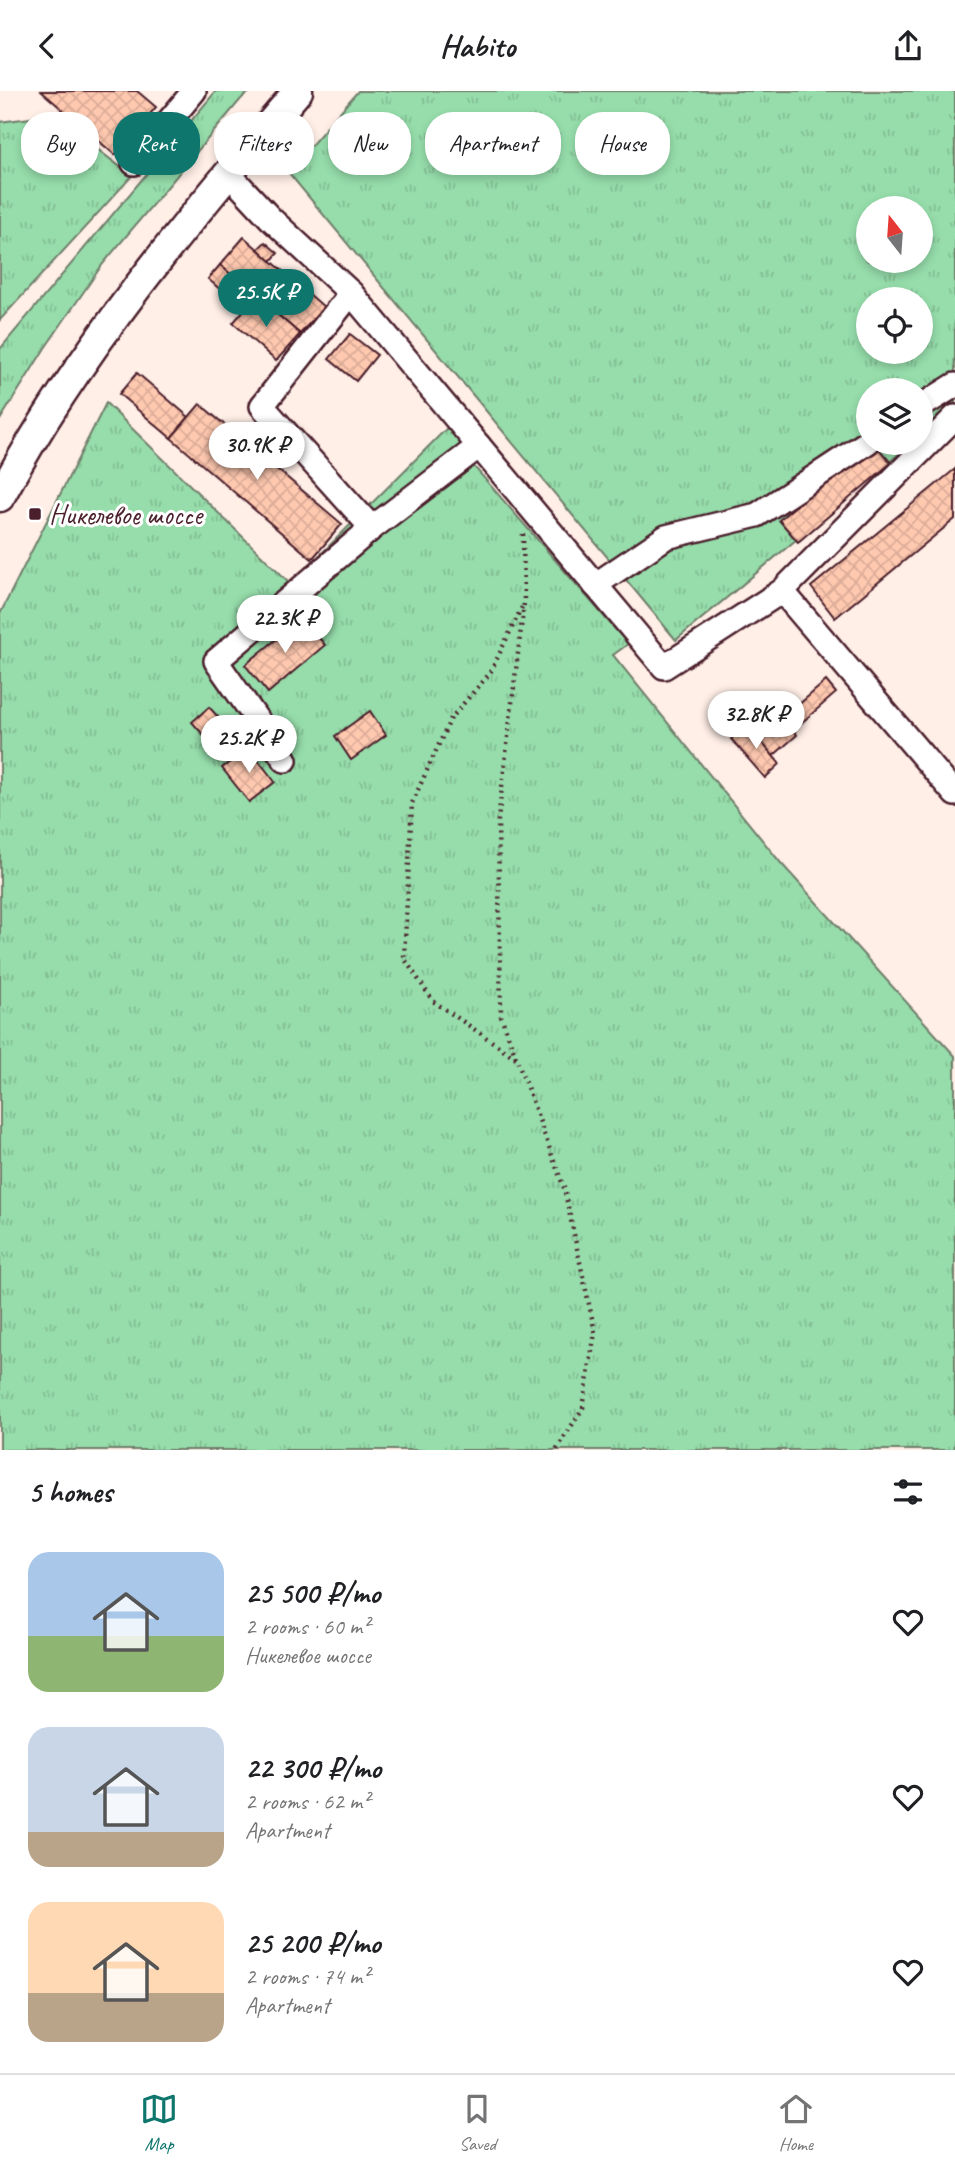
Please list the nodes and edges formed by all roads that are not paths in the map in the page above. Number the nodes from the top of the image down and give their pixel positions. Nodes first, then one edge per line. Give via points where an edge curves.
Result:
1 (194, 91) edge
2 (298, 91) edge
3 (176, 112) edge
4 (280, 112) edge
5 (226, 175) edge
6 (230, 175) edge
7 (351, 293) junction
8 (955, 385) edge
9 (933, 399) edge
10 (955, 417) edge
11 (479, 446) junction
12 (856, 450) edge
13 (0, 497) edge
14 (372, 528) junction
15 (595, 585) junction
16 (782, 590) junction
17 (285, 760) dead end
18 (955, 795) edge

1 - 3 lane
2 - 4 main road
5 - 13 main road via 94,348
6 - 7 lane
7 - 11 lane
7 - 14 lane via 262,406
8 - 9 lane
10 - 16 lane
11 - 14 lane
11 - 15 lane
12 - 15 lane via 757,515 666,537
14 - 17 lane via 216,660
15 - 16 lane via 664,667
16 - 18 lane

